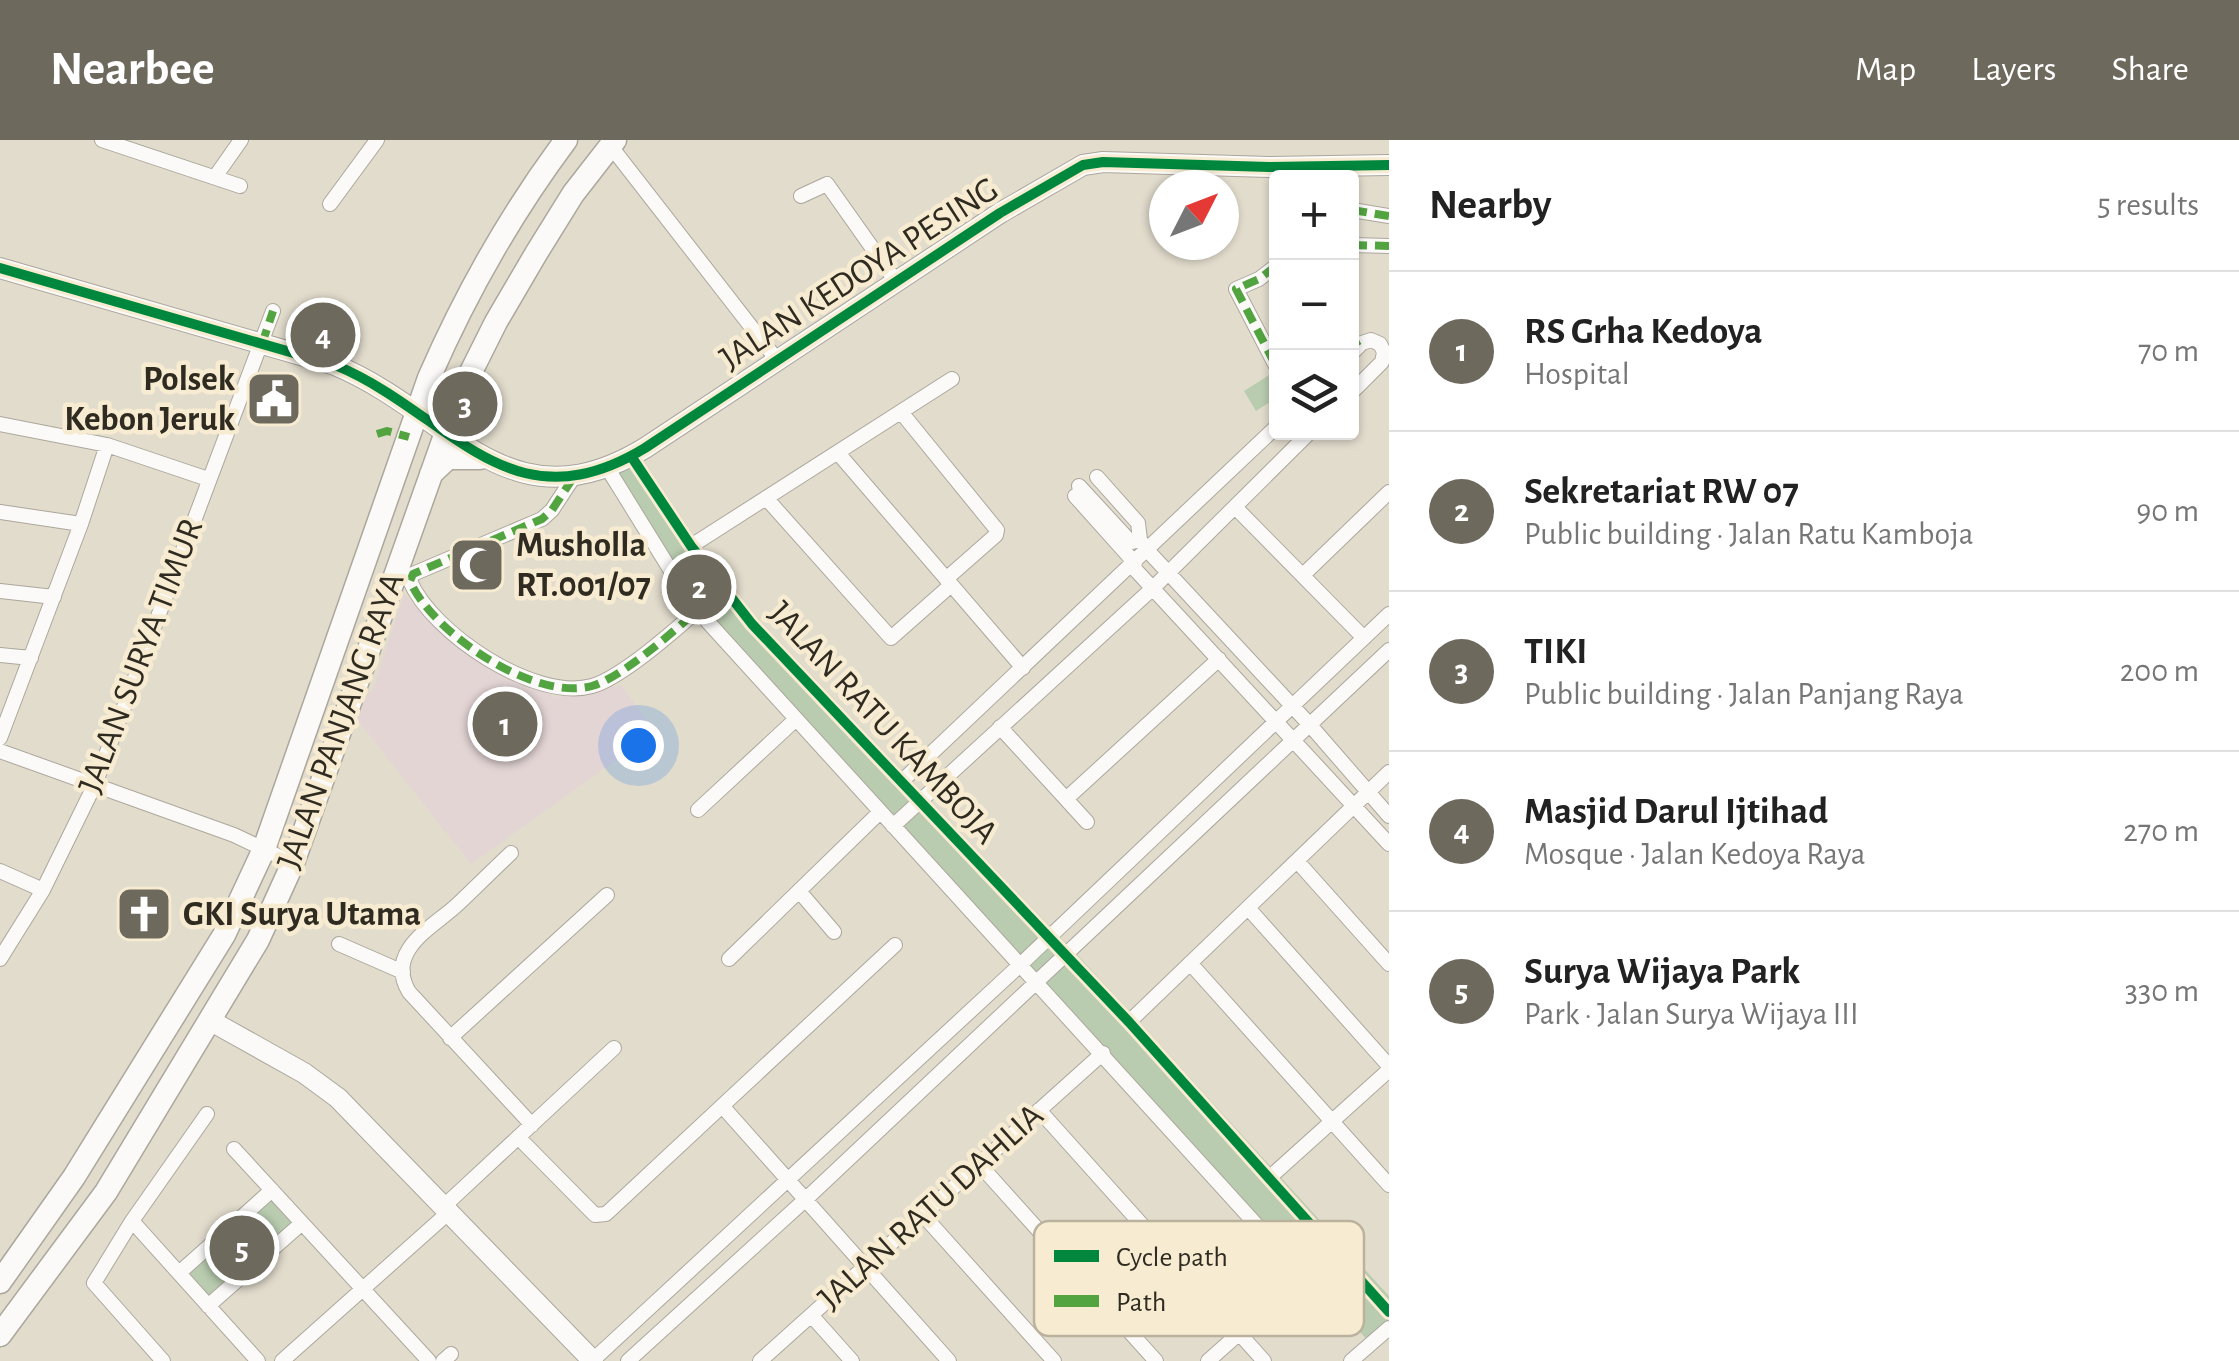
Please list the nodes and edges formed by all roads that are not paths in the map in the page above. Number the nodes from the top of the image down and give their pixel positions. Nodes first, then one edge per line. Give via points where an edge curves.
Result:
1 (102, 140) edge
2 (241, 140) edge
3 (377, 140) edge
4 (566, 140) edge
5 (614, 145) edge
6 (1389, 164) edge
7 (1294, 170) edge
8 (1355, 170) edge
9 (215, 177) junction
10 (240, 186) dead end
11 (801, 196) dead end
12 (330, 204) dead end
13 (1359, 211) edge
14 (1389, 216) edge
15 (1359, 245) edge
16 (1389, 246) edge
17 (0, 268) edge
18 (1269, 272) edge
19 (897, 282) junction
20 (273, 311) dead end
21 (1359, 343) edge
22 (262, 344) junction
23 (1269, 353) edge
24 (777, 360) junction
25 (952, 380) dead end
26 (1359, 384) edge
27 (418, 410) junction
28 (902, 412) junction
29 (0, 424) edge
30 (450, 426) junction
31 (1269, 434) edge
32 (1302, 440) edge
33 (106, 444) junction
34 (838, 453) junction
35 (631, 456) junction
36 (480, 458) junction
37 (608, 469) junction
38 (428, 476) junction
39 (1097, 476) dead end
40 (573, 478) junction
41 (208, 479) junction
42 (1389, 492) edge
43 (766, 498) junction
44 (1235, 507) junction
45 (0, 512) edge
46 (81, 524) junction
47 (1144, 545) junction
48 (691, 546) junction
49 (1133, 564) junction
50 (1168, 573) junction
51 (1303, 575) junction
52 (949, 582) junction
53 (1153, 588) junction
54 (0, 591) edge
55 (54, 597) junction
56 (698, 610) junction
57 (1389, 614) edge
58 (1364, 638) junction
59 (1389, 650) edge
60 (0, 655) edge
61 (31, 658) junction
62 (1219, 659) junction
63 (1024, 668) junction
64 (1295, 708) junction
65 (795, 720) junction
66 (1280, 723) junction
67 (1309, 723) junction
68 (1000, 727) junction
69 (0, 738) edge
70 (1294, 738) junction
71 (0, 751) edge
72 (1389, 772) edge
73 (901, 782) junction
74 (95, 784) junction
75 (1368, 792) junction
76 (1066, 799) junction
77 (919, 802) junction
78 (1354, 805) junction
79 (698, 810) dead end
80 (880, 812) junction
81 (1389, 816) edge
82 (1087, 822) dead end
83 (893, 826) junction
84 (1389, 844) edge
85 (264, 849) junction
86 (511, 853) dead end
87 (293, 862) junction
88 (1297, 862) junction
89 (0, 871) edge
90 (42, 890) junction
91 (800, 890) junction
92 (607, 895) dead end
93 (1248, 909) junction
94 (834, 932) dead end
95 (339, 944) dead end
96 (895, 945) dead end
97 (1061, 950) junction
98 (728, 958) dead end
99 (0, 959) edge
100 (1190, 963) junction
101 (1389, 964) edge
102 (403, 972) junction
103 (1028, 973) junction
104 (211, 1021) junction
105 (1129, 1022) junction
106 (450, 1038) junction
107 (614, 1048) dead end
108 (1103, 1053) junction
109 (1389, 1068) edge
110 (723, 1107) junction
111 (1039, 1110) junction
112 (207, 1114) dead end
113 (1332, 1122) junction
114 (532, 1125) junction
115 (518, 1138) junction
116 (234, 1149) dead end
117 (979, 1164) junction
118 (1269, 1178) junction
119 (1389, 1186) edge
120 (797, 1189) junction
121 (272, 1190) junction
122 (445, 1210) junction
123 (923, 1215) junction
124 (132, 1221) junction
125 (1139, 1221) edge
126 (1254, 1221) edge
127 (1307, 1221) edge
128 (302, 1222) junction
129 (1034, 1225) edge
130 (865, 1267) junction
131 (179, 1273) junction
132 (0, 1282) edge
133 (1364, 1285) edge
134 (363, 1289) junction
135 (208, 1306) junction
136 (1389, 1312) edge
137 (811, 1316) junction
138 (1389, 1328) edge
139 (0, 1335) edge
140 (1134, 1336) edge
141 (1236, 1336) edge
142 (1242, 1336) edge
143 (163, 1361) edge
144 (258, 1361) edge
145 (282, 1361) edge
146 (429, 1361) edge
147 (592, 1361) edge
148 (628, 1361) edge
149 (760, 1361) edge
150 (852, 1361) edge
151 (949, 1361) edge
152 (1054, 1361) edge
153 (1156, 1361) edge
154 (1208, 1361) edge
155 (1264, 1361) edge
156 (1351, 1361) edge

1 - 9 street
2 - 9 street
3 - 12 street
4 - 27 main road, JALAN PANJANG RAYA via 494,246
5 - 24 street
5 - 30 main road, JALAN PANJANG RAYA via 573,194 496,322
6 - 8 street, JALAN KEDOYA PESING
7 - 19 street, JALAN KEDOYA PESING via 1092,162 1052,180
9 - 10 street
11 - 19 street via 827,184
13 - 14 street
15 - 16 street
17 - 22 street, JALAN KEDOYA PESING
18 - 23 street via 1236,289
19 - 24 street, JALAN KEDOYA PESING
20 - 22 street, JALAN SURYA TIMUR
21 - 26 street via 1376,341 1384,357
22 - 27 street, JALAN KEDOYA PESING via 363,376
22 - 41 street, JALAN SURYA TIMUR
24 - 35 street, JALAN KEDOYA PESING
25 - 28 street
27 - 30 street, JALAN KEDOYA PESING
27 - 85 main road, JALAN PANJANG RAYA
28 - 34 street
28 - 52 street via 997,530
29 - 33 street
30 - 36 street, JALAN KEDOYA PESING
30 - 38 main road, JALAN PANJANG RAYA
31 - 47 street
32 - 44 street
33 - 41 street
33 - 46 street
34 - 43 street
34 - 52 street
35 - 37 street, JALAN KEDOYA PESING
35 - 48 street, JALAN RATU KAMBOJA
36 - 38 main road via 448,458
36 - 40 street, JALAN KEDOYA PESING via 539,476
37 - 40 street, JALAN KEDOYA PESING
37 - 56 street, JALAN RATU KAMBOJA
38 - 87 main road, JALAN PANJANG RAYA
39 - 47 street via 1138,523
40 - 56 street via 542,519 413,574 420,602 438,622 504,666 578,688 595,686 652,649
41 - 74 street, JALAN SURYA TIMUR
42 - 51 street
43 - 48 street
43 - 52 street via 891,638
44 - 50 street
44 - 51 street
45 - 46 street
46 - 55 street
47 - 49 street
47 - 49 street via 1127,538 1077,491
47 - 50 street
48 - 73 street, JALAN RATU KAMBOJA via 752,624
49 - 53 street
49 - 63 street
50 - 53 street
50 - 64 street
51 - 58 street
52 - 63 street
53 - 62 street
53 - 68 street
54 - 55 street
55 - 61 street
56 - 65 street, JALAN RATU KAMBOJA
57 - 58 street
58 - 64 street
59 - 67 street
60 - 61 street
61 - 69 street
62 - 66 street
62 - 76 street
63 - 73 street
64 - 66 street
64 - 67 street
65 - 79 street
65 - 80 street, JALAN RATU KAMBOJA
66 - 70 street
66 - 97 street
67 - 70 street
67 - 75 street
68 - 76 street
68 - 77 street
70 - 78 street
70 - 97 street
71 - 74 street
72 - 75 street
73 - 77 street, JALAN RATU KAMBOJA
74 - 85 street
74 - 90 street, JALAN SURYA TIMUR
75 - 78 street
75 - 81 street
76 - 82 street
77 - 83 street
77 - 97 street, JALAN RATU KAMBOJA
78 - 84 street
78 - 88 street
80 - 83 street, JALAN RATU KAMBOJA
80 - 91 street
83 - 103 street, JALAN RATU KAMBOJA
85 - 87 street
85 - 132 main road, JALAN PANJANG RAYA via 224,935 167,1030
86 - 102 street via 417,937
87 - 104 main road, JALAN PANJANG RAYA
88 - 93 street
88 - 101 street
89 - 90 street
90 - 99 street, JALAN SURYA TIMUR
91 - 94 street
91 - 98 street
92 - 106 street
93 - 100 street
93 - 109 street
95 - 102 street
96 - 110 street
97 - 103 street
97 - 103 street
97 - 105 street, JALAN RATU KAMBOJA
100 - 105 street
100 - 113 street
102 - 106 street via 409,992
103 - 108 street, JALAN RATU KAMBOJA
103 - 120 street
103 - 120 street
104 - 122 street via 322,1085
104 - 139 main road, JALAN PANJANG RAYA via 106,1192
105 - 118 street, JALAN RATU KAMBOJA
106 - 114 street
107 - 114 street
108 - 111 street, JALAN RATU DAHLIA
108 - 126 street, JALAN RATU KAMBOJA
109 - 113 street
110 - 115 street via 600,1216
110 - 120 street
111 - 117 street, JALAN RATU DAHLIA
111 - 125 street
112 - 124 street
113 - 118 street
113 - 119 street
114 - 115 street
115 - 122 street
116 - 121 street
117 - 123 street, JALAN RATU DAHLIA
117 - 129 street
118 - 127 street, JALAN RATU KAMBOJA
120 - 130 street
120 - 147 street
120 - 148 street
121 - 128 street
121 - 131 street
122 - 134 street
122 - 147 street
123 - 130 street, JALAN RATU DAHLIA
123 - 152 street
124 - 131 street
124 - 143 street via 94,1283
128 - 134 street
128 - 135 street
130 - 137 street, JALAN RATU DAHLIA
130 - 151 street
131 - 135 street
133 - 136 street, JALAN RATU KAMBOJA
134 - 145 street
134 - 146 street
135 - 144 street
137 - 149 street, JALAN RATU DAHLIA
137 - 150 street
138 - 156 street
140 - 153 street
141 - 154 street
142 - 155 street

